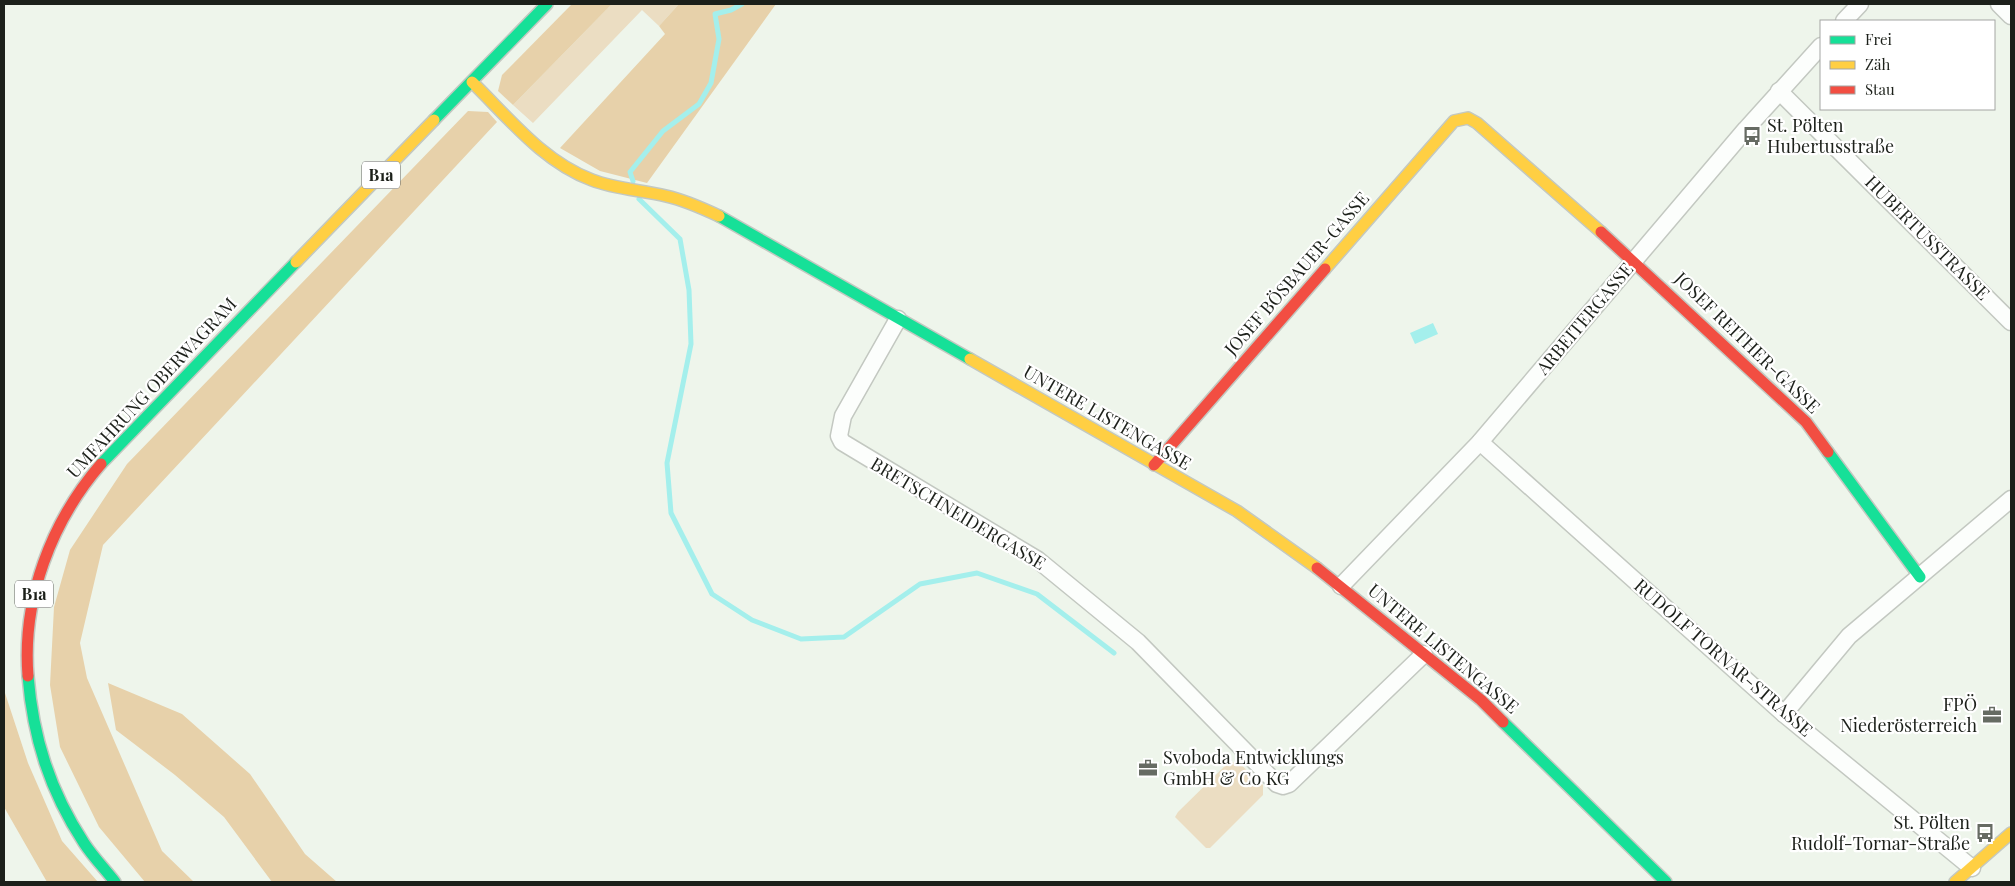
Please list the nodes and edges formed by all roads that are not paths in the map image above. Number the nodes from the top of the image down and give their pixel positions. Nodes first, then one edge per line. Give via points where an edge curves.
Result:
1 (547, 4) edge
2 (1860, 4) edge
3 (1999, 4) edge
4 (2011, 16) edge
5 (1845, 20) edge
6 (1820, 47) edge
7 (472, 82) junction
8 (1779, 91) junction
9 (1472, 120) joint
10 (1634, 261) junction
11 (898, 319) junction
12 (2011, 322) edge
13 (1480, 442) junction
14 (1154, 465) junction
15 (2011, 499) edge
16 (1920, 577) junction
17 (1341, 586) junction
18 (1424, 654) junction
19 (1784, 714) junction
20 (2011, 833) edge
21 (1972, 868) junction
22 (115, 882) edge
23 (1666, 882) edge
24 (1955, 882) edge

1 - 7 street, UMFAHRUNG OBERWAGRAM / B1a
2 - 5 street
3 - 4 street
6 - 8 street, ARBEITERGASSE
7 - 11 street, UNTERE LISTENGASSE via 528,137 560,163 592,180 674,198 724,219
7 - 22 street, UMFAHRUNG OBERWAGRAM / B1a via 128,435 92,474 59,524 44,559 33,598 28,634 27,685 33,730 47,777 72,828
8 - 10 street, ARBEITERGASSE
8 - 12 street, HUBERTUSSTRASSE
9 - 10 street, JOSEF REITHER-GASSE
9 - 14 street, JOSEF BÖSBAUER-GASSE via 1454,121
10 - 13 street, ARBEITERGASSE
10 - 16 street, JOSEF REITHER-GASSE via 1806,422
11 - 14 street, UNTERE LISTENGASSE
11 - 18 street, BRETSCHNEIDERGASSE via 843,416 839,436 842,442 1038,560 1138,642 1276,784 1289,784
13 - 17 street, ARBEITERGASSE
13 - 19 street, RUDOLF TORNAR-STRASSE
14 - 17 street, UNTERE LISTENGASSE via 1237,511
15 - 16 street
16 - 19 street via 1849,636
17 - 18 street, UNTERE LISTENGASSE
18 - 23 street, UNTERE LISTENGASSE via 1481,700
19 - 21 street, RUDOLF TORNAR-STRASSE
20 - 21 street
21 - 24 street

